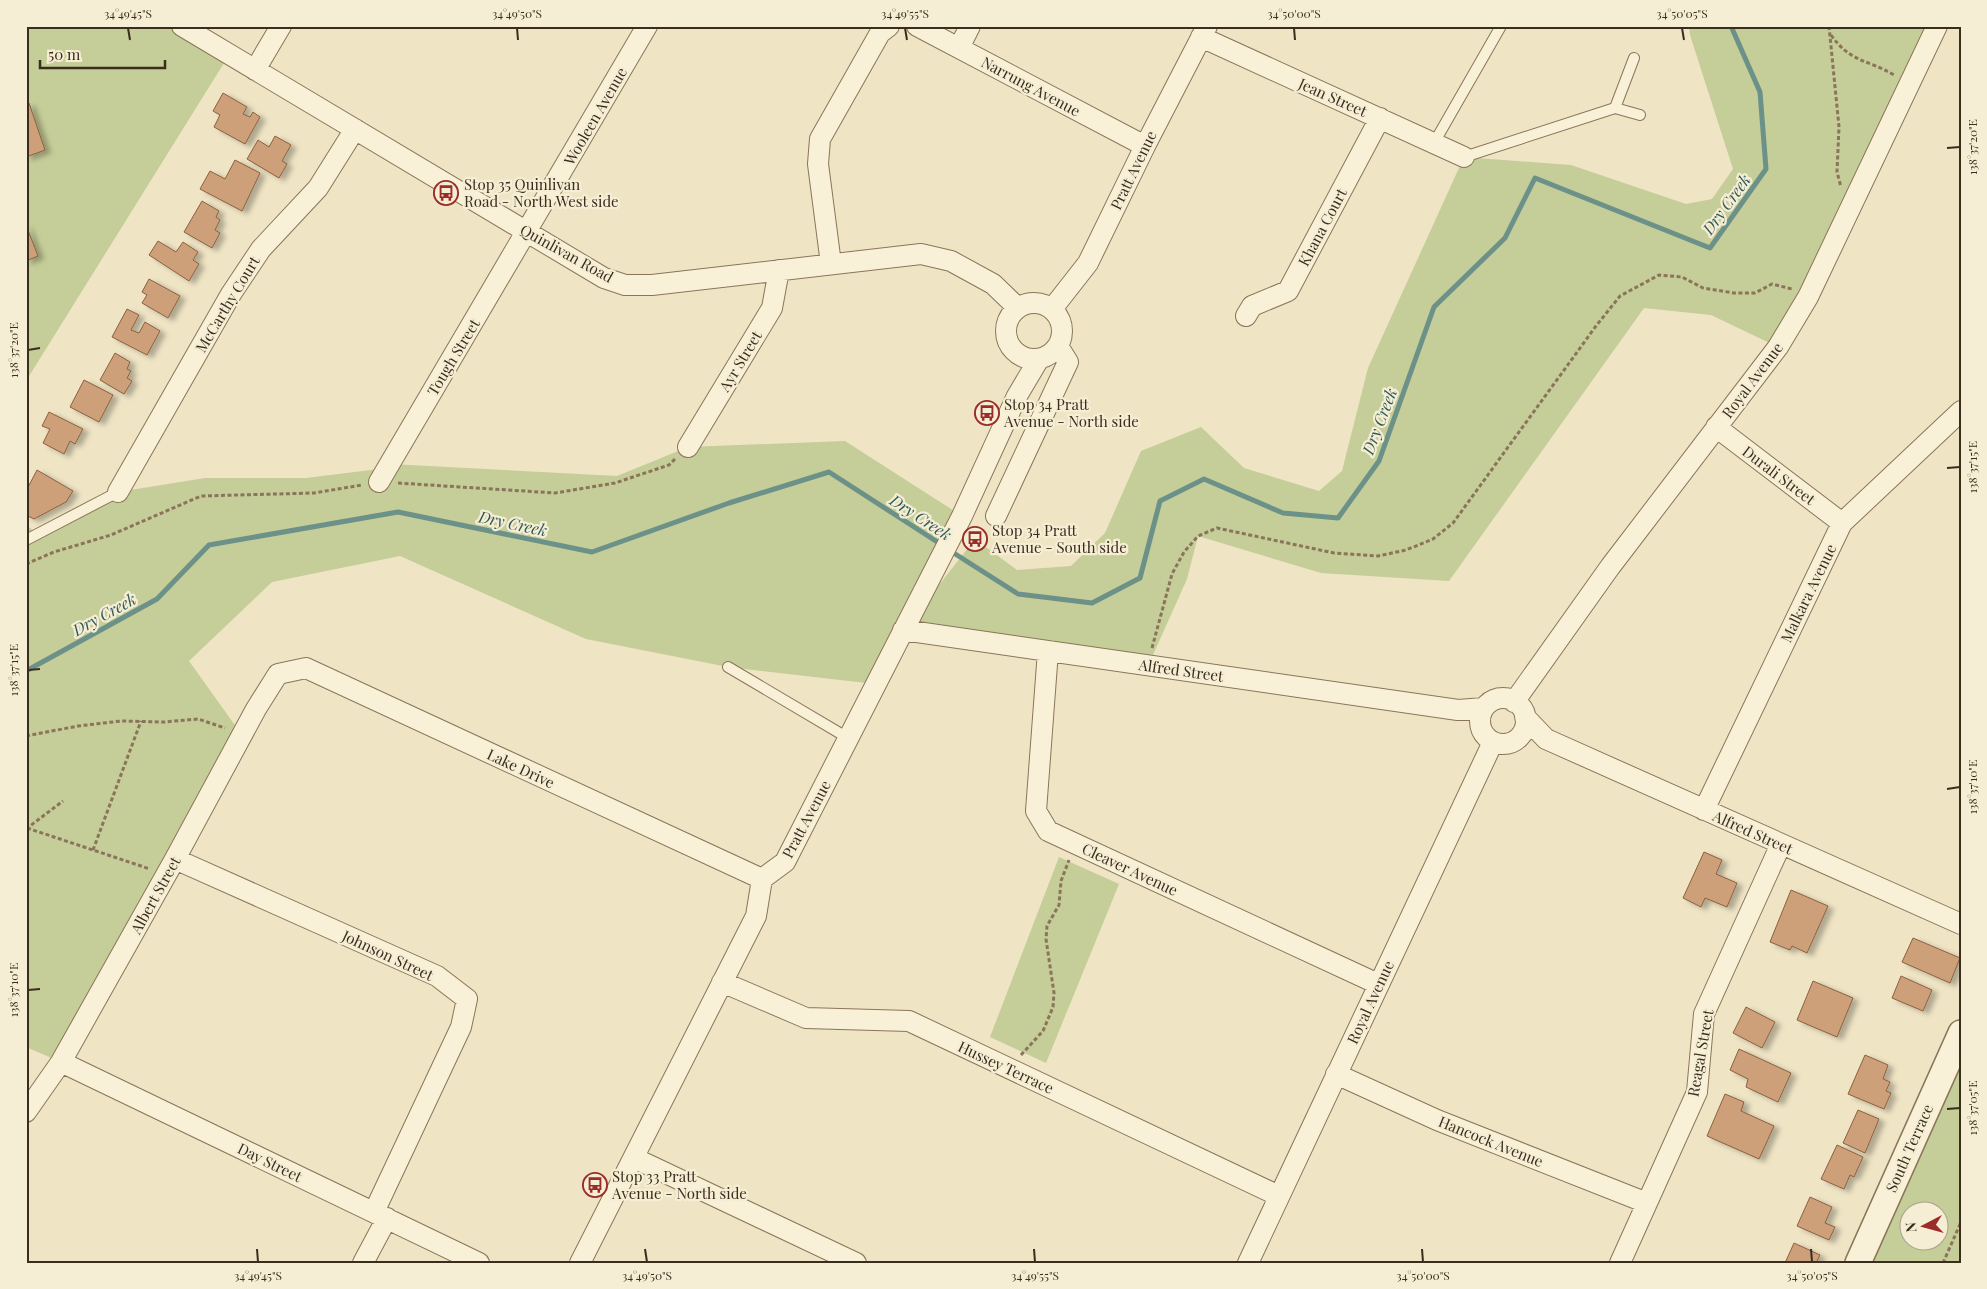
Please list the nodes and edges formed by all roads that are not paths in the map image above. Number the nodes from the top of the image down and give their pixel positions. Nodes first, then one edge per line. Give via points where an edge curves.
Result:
1 (182, 26) edge
2 (281, 26) edge
3 (647, 26) edge
4 (890, 26) edge
5 (917, 26) edge
6 (970, 26) edge
7 (1501, 26) edge
8 (1937, 26) edge
9 (1204, 32) edge
10 (959, 48) junction
11 (1634, 58) dead end
12 (255, 70) junction
13 (1615, 108) junction
14 (1640, 115) dead end
15 (1380, 118) junction
16 (355, 129) junction
17 (1434, 143) junction
18 (1145, 146) junction
19 (1464, 157) joint
20 (528, 232) junction
21 (830, 264) junction
22 (778, 270) junction
23 (1018, 308) junction
24 (1052, 309) junction
25 (1246, 316) dead end
26 (1058, 346) junction
27 (1030, 357) junction
28 (1961, 412) edge
29 (1716, 427) junction
30 (688, 447) road end
31 (379, 482) road end
32 (118, 492) joint
33 (996, 516) dead end
34 (1842, 523) junction
35 (26, 540) edge
36 (903, 630) junction
37 (1048, 651) junction
38 (728, 667) dead end
39 (278, 674) joint
40 (1520, 709) junction
41 (1482, 717) junction
42 (848, 738) junction
43 (1546, 739) junction
44 (1515, 740) junction
45 (1493, 742) junction
46 (1704, 810) junction
47 (1780, 844) junction
48 (175, 859) junction
49 (762, 879) junction
50 (1961, 924) edge
51 (722, 982) junction
52 (1378, 984) junction
53 (1961, 1033) edge
54 (61, 1062) junction
55 (1336, 1074) junction
56 (26, 1112) edge
57 (634, 1158) junction
58 (1279, 1196) junction
59 (1647, 1202) junction
60 (381, 1215) junction
61 (363, 1263) edge
62 (480, 1263) edge
63 (580, 1263) edge
64 (856, 1263) edge
65 (1248, 1263) edge
66 (1620, 1263) edge
67 (1858, 1263) edge

1 - 12 street, Quinlivan Road
2 - 12 street
3 - 20 street, Wooleen Avenue
4 - 21 street via 880,33 820,139 818,164
5 - 10 street, Narrung Avenue
6 - 10 street
7 - 17 lane
8 - 29 street, Royal Avenue via 1808,297 1778,347
9 - 15 street, Jean Street
9 - 18 street, Pratt Avenue
10 - 18 street, Narrung Avenue
11 - 13 lane
12 - 16 street, Quinlivan Road
13 - 14 lane
13 - 19 lane
15 - 17 street, Jean Street
15 - 25 street, Khana Court via 1288,291 1252,306
16 - 20 street, Quinlivan Road
16 - 32 street, McCarthy Court via 318,188 261,249 231,294
17 - 19 street, Jean Street
18 - 24 street, Pratt Avenue via 1088,262
20 - 22 street, Quinlivan Road via 604,278 625,285 652,285
20 - 31 street, Tough Street
21 - 22 street, Quinlivan Road
21 - 23 street, Quinlivan Road via 921,254 951,262 993,284
22 - 30 street, Ayr Street via 772,308
23 - 24 street via 1038,303
23 - 27 street via 1006,325 1007,340 1017,353
24 - 26 street via 1062,326
26 - 27 street via 1048,356
26 - 33 street via 1068,362
27 - 36 street, Pratt Avenue via 1017,396 962,516
28 - 34 street, Malkara Avenue
29 - 34 street, Durali Street
29 - 40 street, Royal Avenue via 1610,567
32 - 35 lane
34 - 46 street, Malkara Avenue
36 - 37 street, Alfred Street
36 - 42 street, Pratt Avenue
37 - 41 street, Alfred Street via 1458,710
37 - 52 street, Cleaver Avenue via 1036,811 1048,831
38 - 42 lane
39 - 48 street, Albert Street
39 - 49 street, Lake Drive via 306,668
40 - 41 street via 1503,698 1496,699
40 - 43 street, Alfred Street
40 - 44 street via 1524,730
41 - 45 street via 1485,735
42 - 49 street, Pratt Avenue via 785,862
43 - 44 street, Alfred Street
43 - 46 street, Alfred Street
44 - 45 street via 1505,744
45 - 52 street, Royal Avenue
46 - 47 street, Alfred Street
47 - 50 street, Alfred Street
47 - 59 street, Reagal Street via 1704,1014 1697,1092
48 - 54 street, Albert Street
48 - 60 street, Johnson Street via 437,976 467,999 462,1027
49 - 51 street via 756,916
51 - 57 street
51 - 58 street, Hussey Terrace via 806,1018 909,1021
52 - 55 street, Royal Avenue
53 - 67 street, South Terrace
54 - 56 street, Albert Street
54 - 60 street, Day Street
55 - 58 street, Royal Avenue
55 - 59 street, Hancock Avenue via 1437,1120
57 - 63 street
57 - 64 street
58 - 65 street, Royal Avenue
59 - 66 street, Reagal Street
60 - 61 street
60 - 62 street, Day Street

